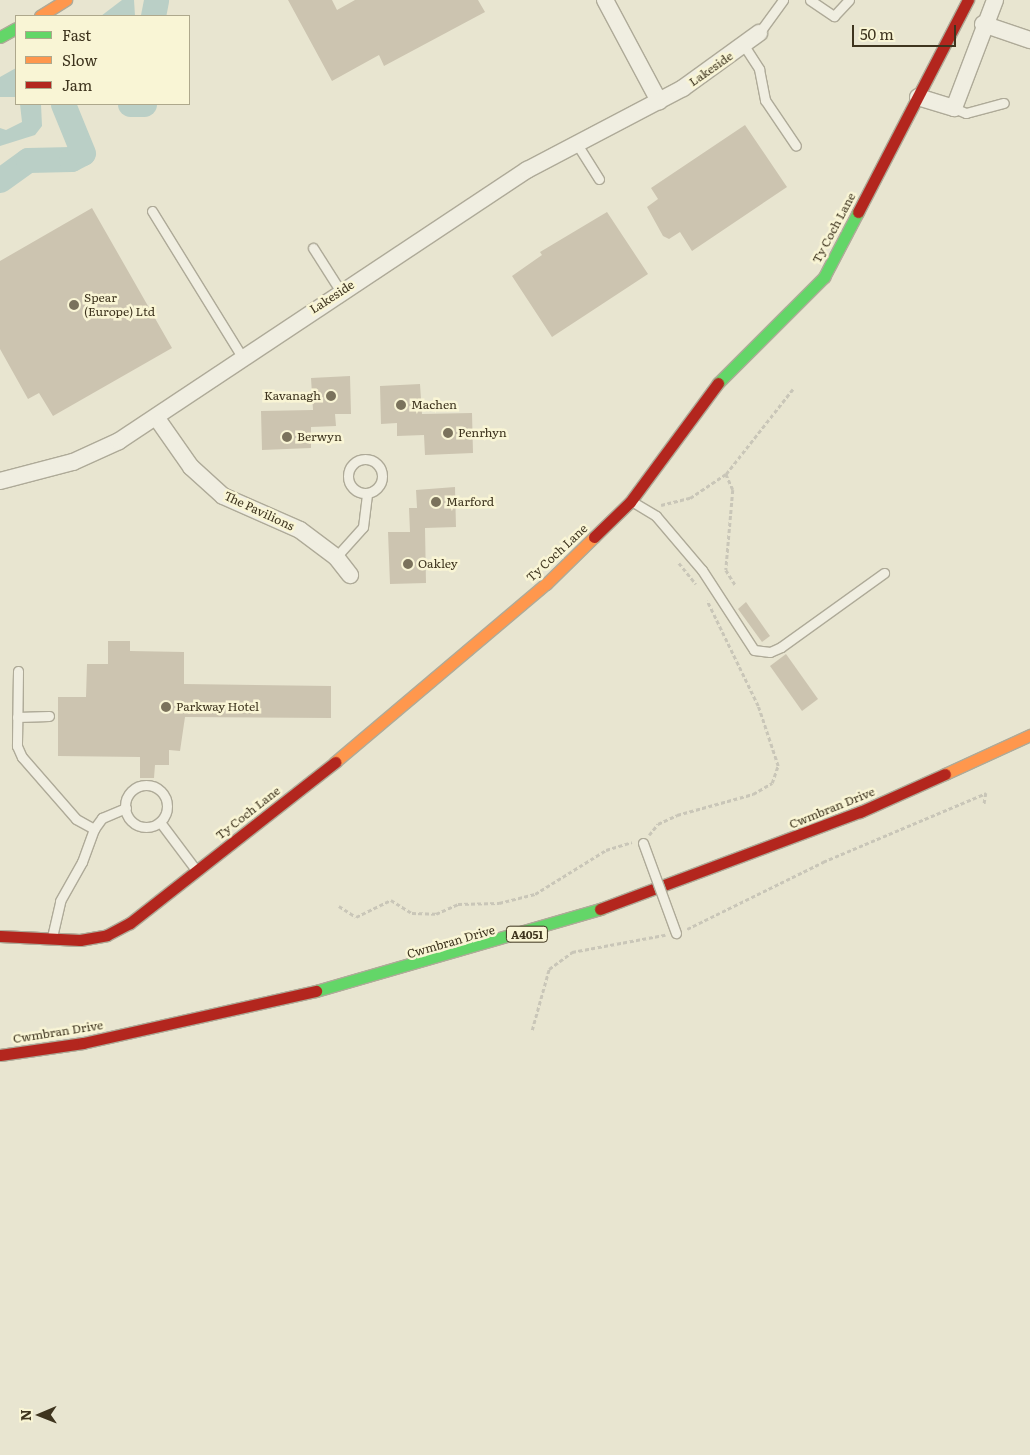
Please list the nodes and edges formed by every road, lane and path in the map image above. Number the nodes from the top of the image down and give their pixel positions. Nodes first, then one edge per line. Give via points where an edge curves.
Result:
1 (66, 0) edge
2 (605, 0) edge
3 (783, 0) edge
4 (810, 0) edge
5 (849, 0) edge
6 (968, 0) edge
7 (995, 0) edge
8 (42, 15) edge
9 (983, 24) junction
10 (15, 29) edge
11 (759, 33) joint
12 (0, 37) edge
13 (1030, 40) edge
14 (743, 44) junction
15 (918, 97) junction
16 (660, 101) junction
17 (1004, 103) dead end
18 (954, 108) junction
19 (575, 141) junction
20 (796, 146) dead end
21 (599, 179) dead end
22 (152, 211) dead end
23 (313, 248) dead end
24 (341, 292) junction
25 (242, 357) junction
26 (793, 389) dead end
27 (156, 417) junction
28 (726, 474) junction
29 (0, 481) edge
30 (368, 494) junction
31 (630, 502) junction
32 (645, 506) junction
33 (673, 556) dead end
34 (336, 557) junction
35 (884, 573) dead end
36 (350, 575) dead end
37 (736, 586) dead end
38 (702, 591) dead end
39 (706, 598) dead end
40 (18, 672) dead end
41 (49, 716) dead end
42 (17, 717) junction
43 (1030, 735) edge
44 (984, 805) dead end
45 (126, 808) junction
46 (160, 822) junction
47 (94, 829) junction
48 (643, 843) junction
49 (196, 872) junction
50 (339, 906) dead end
51 (676, 933) junction
52 (0, 936) edge
53 (52, 939) junction
54 (532, 1030) dead end
55 (0, 1055) edge

1 - 8 street
2 - 16 street
3 - 11 lane
4 - 5 lane via 834,16
6 - 15 street, Ty Coch Lane
7 - 9 street
9 - 13 street
9 - 18 street
10 - 12 street
11 - 14 street, Lakeside
14 - 16 street, Lakeside via 708,72
14 - 20 lane via 759,69 765,100
15 - 18 street
15 - 31 street, Ty Coch Lane via 824,277 739,358 691,415
16 - 19 street, Lakeside
17 - 18 lane via 966,113
19 - 21 lane
19 - 24 street, Lakeside
22 - 25 lane
23 - 24 lane
24 - 25 street, Lakeside
25 - 27 street, Lakeside
26 - 28 path
27 - 29 street, Lakeside via 73,462
27 - 34 street, The Pavilions via 191,467 223,496 300,530
28 - 32 path via 690,498
28 - 37 path via 733,490 726,570
30 - 30 lane via 355,491 348,480 350,468 359,460 372,460 381,469 382,482
30 - 34 lane via 364,527
31 - 32 lane
31 - 49 street, Ty Coch Lane via 546,584 318,776
32 - 35 lane via 702,570 754,650 770,652 781,647
33 - 38 path
34 - 36 street, The Pavilions
39 - 48 path via 758,706 778,766 772,783 753,794 677,815 658,824
40 - 42 lane
41 - 42 lane
42 - 47 lane via 17,746 22,757 76,819
43 - 55 street, Cwmbran Drive / A4051 via 851,816 562,923 265,1005 83,1043
44 - 51 path via 986,793 823,862 725,913
45 - 46 lane via 130,820 142,827
45 - 46 lane via 133,790 151,786 166,798 167,811
45 - 47 lane via 102,818
46 - 49 lane
47 - 53 lane via 82,862 60,901
48 - 50 path via 606,850 535,894 499,903 458,904 436,914 412,913 391,900 356,917
48 - 51 lane, bridge
49 - 53 street, Ty Coch Lane via 108,935
51 - 54 path via 572,952 549,969
52 - 53 street, Ty Coch Lane

